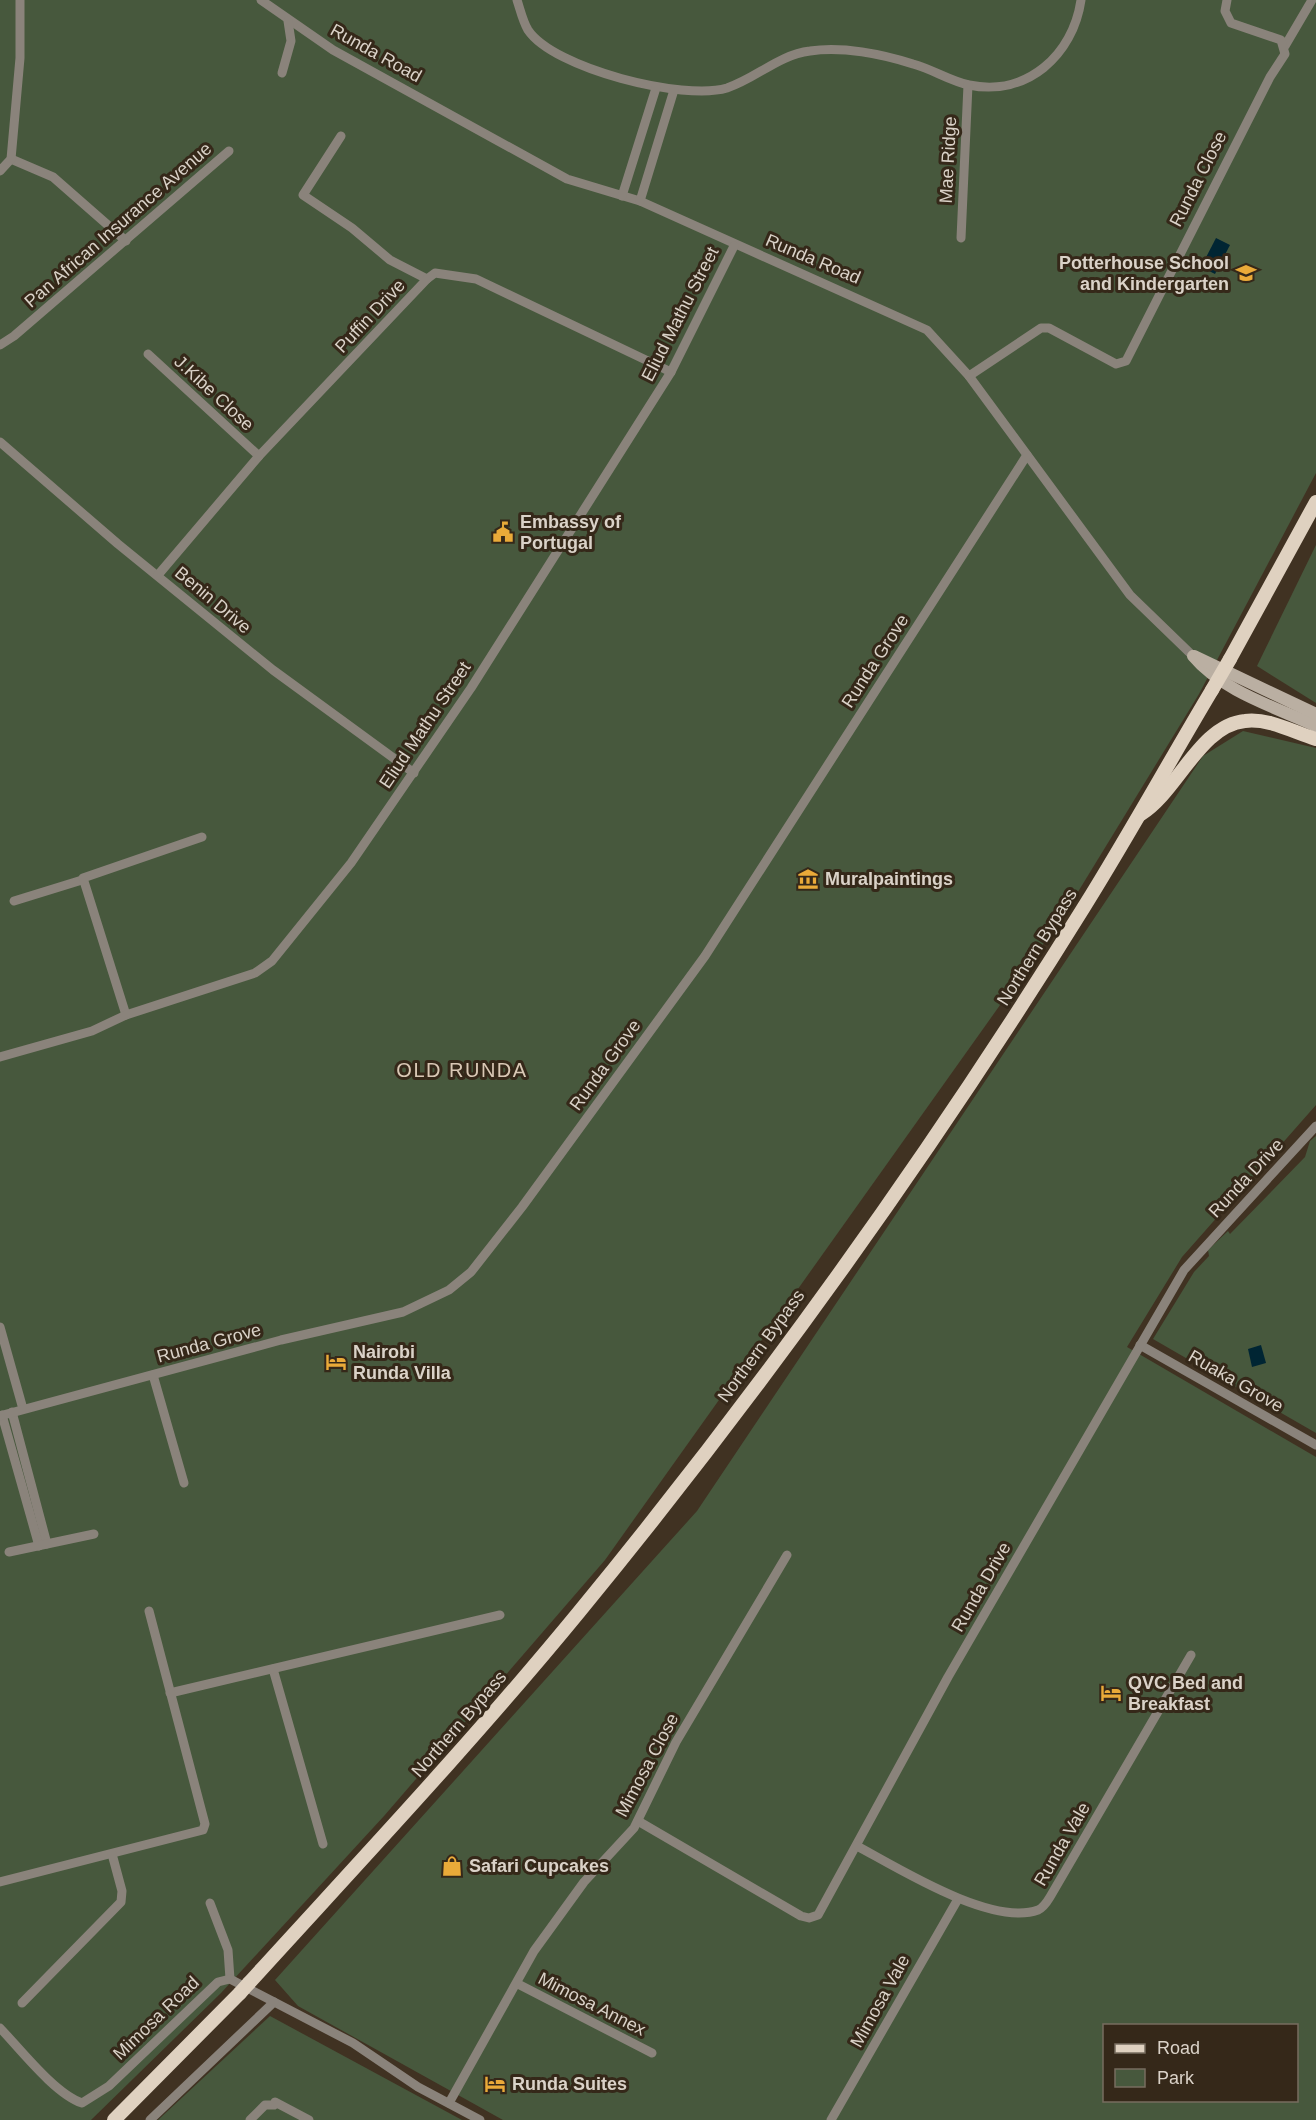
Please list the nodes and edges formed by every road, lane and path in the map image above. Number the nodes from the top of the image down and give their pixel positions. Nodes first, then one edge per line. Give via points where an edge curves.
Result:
1 (20, 0) edge
2 (261, 0) edge
3 (517, 0) edge
4 (1082, 0) edge
5 (1227, 0) edge
6 (1312, 0) edge
7 (288, 21) junction
8 (1285, 46) junction
9 (282, 73) dead end
10 (968, 85) junction
11 (656, 88) junction
12 (674, 90) junction
13 (341, 136) dead end
14 (229, 151) dead end
15 (11, 159) junction
16 (0, 171) edge
17 (622, 196) junction
18 (640, 201) junction
19 (961, 238) dead end
20 (126, 241) junction
21 (734, 246) junction
22 (427, 279) junction
23 (0, 345) edge
24 (148, 354) dead end
25 (671, 372) junction
26 (969, 376) junction
27 (0, 441) edge
28 (1027, 455) junction
29 (259, 456) junction
30 (1316, 502) edge
31 (158, 575) junction
32 (1193, 656) junction
33 (1316, 714) edge
34 (1316, 726) edge
35 (1316, 739) edge
36 (414, 773) junction
37 (1138, 816) junction
38 (202, 837) dead end
39 (82, 880) junction
40 (14, 901) dead end
41 (126, 1015) junction
42 (0, 1058) edge
43 (1316, 1126) edge
44 (0, 1327) edge
45 (1140, 1345) junction
46 (153, 1375) junction
47 (23, 1409) junction
48 (5, 1414) edge
49 (1316, 1445) edge
50 (184, 1483) dead end
51 (94, 1534) dead end
52 (43, 1545) junction
53 (9, 1552) dead end
54 (787, 1555) dead end
55 (150, 1611) dead end
56 (500, 1615) dead end
57 (1191, 1654) dead end
58 (273, 1669) junction
59 (170, 1693) junction
60 (638, 1821) junction
61 (323, 1844) dead end
62 (857, 1846) junction
63 (112, 1854) junction
64 (0, 1882) edge
65 (958, 1899) junction
66 (210, 1903) dead end
67 (230, 1979) junction
68 (518, 1984) junction
69 (274, 2002) junction
70 (22, 2003) dead end
71 (0, 2028) edge
72 (652, 2053) dead end
73 (449, 2103) junction
74 (114, 2120) edge
75 (150, 2120) edge
76 (250, 2120) edge
77 (309, 2120) edge
78 (480, 2120) edge
79 (831, 2120) edge

1 - 15 street via 20,58
2 - 7 street, Runda Road
3 - 11 street via 528,30 557,53 590,68
4 - 10 street via 1066,45 1049,66 1013,83
5 - 8 street via 1231,23 1281,40
6 - 8 street
7 - 9 street via 291,41
7 - 17 street, Runda Road via 567,179
8 - 26 street, Runda Close via 1285,54 1270,76 1126,361 1116,364 1049,328 1041,328
10 - 12 street via 913,63 883,56 810,51 778,60 725,88
10 - 19 street, Mae Ridge
11 - 12 street
11 - 17 street
12 - 18 street
13 - 22 street via 303,195 390,260
14 - 20 street, Pan African Insurance Avenue
15 - 16 street
15 - 20 street via 53,177
17 - 18 street, Runda Road
18 - 21 street, Runda Road
20 - 23 street, Pan African Insurance Avenue
21 - 25 street, Eliud Mathu Street
21 - 26 street, Runda Road via 911,321 927,330
22 - 25 street, Puffin Drive via 435,273 447,273 476,279
22 - 29 street, Puffin Drive
24 - 29 street, J.Kibe Close
25 - 36 street, Eliud Mathu Street
26 - 28 street, Runda Road
27 - 31 street, Benin Drive
28 - 32 street, Runda Road via 1130,595
28 - 46 street, Runda Grove via 705,956 471,1272 449,1290 403,1312
29 - 31 street, Puffin Drive
30 - 37 main road, Northern Bypass, bridge
31 - 36 street, Benin Drive via 273,670
32 - 33 street, Runda Road
32 - 34 street, Runda Road via 1219,680
35 - 37 main road via 1271,724 1245,721 1230,725 1204,745 1159,801
36 - 41 street, Eliud Mathu Street via 351,863 272,961 255,973
37 - 74 main road, Northern Bypass via 1080,913 880,1215 702,1456 512,1691 245,1988
38 - 39 street
39 - 40 street
39 - 41 street
41 - 42 street, Eliud Mathu Street via 92,1031
43 - 45 street, Runda Drive via 1184,1270
44 - 47 street
45 - 49 street, Ruaka Grove
45 - 62 street, Runda Drive via 948,1677
46 - 47 street, Runda Grove
46 - 50 street
47 - 48 street, Runda Grove
48 - 52 street
51 - 52 street
52 - 53 street
54 - 60 street, Mimosa Close via 676,1742
55 - 59 street
56 - 58 street
57 - 65 street, Runda Vale via 1040,1909 1023,1913
58 - 59 street
58 - 61 street
59 - 63 street via 204,1830
60 - 62 street, Runda Drive via 809,1918 818,1915
60 - 68 street, Mimosa Close via 584,1882 534,1951
62 - 65 street, Runda Vale
63 - 64 street
63 - 70 street via 122,1891 121,1902
65 - 79 street, Mimosa Vale
66 - 67 street via 228,1950
67 - 69 street
67 - 71 street, Mimosa Road via 218,1982 109,2086 82,2103 60,2089
68 - 72 street, Mimosa Annex
68 - 73 street, Mimosa Close via 494,2019
69 - 73 street via 353,2043
69 - 75 street
73 - 78 street
76 - 77 street via 265,2105 275,2102

